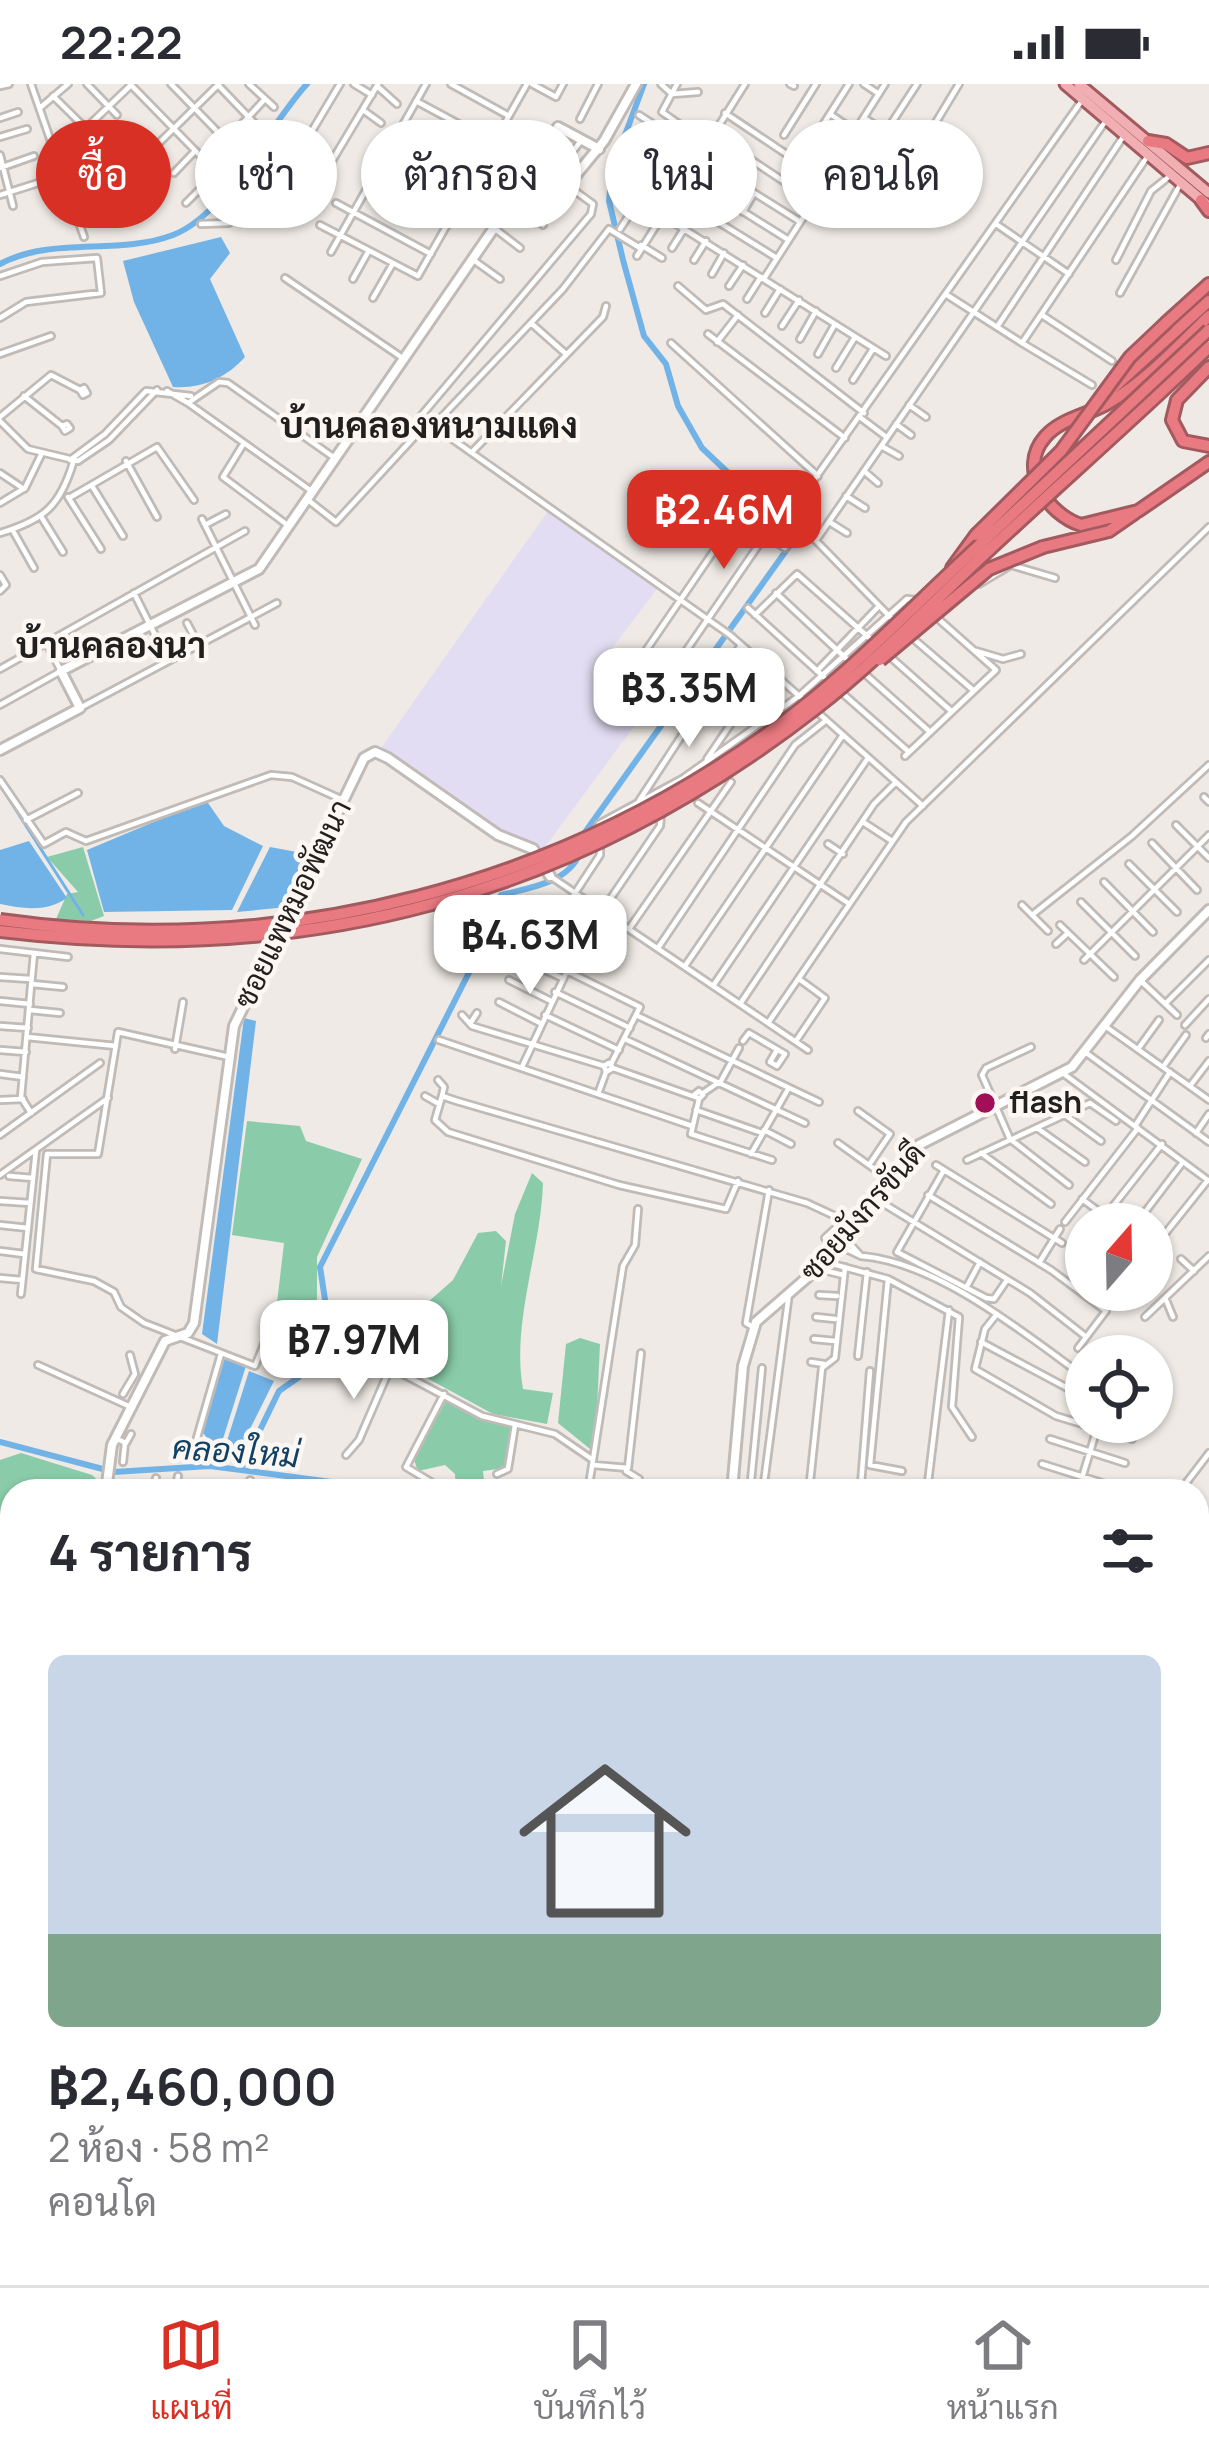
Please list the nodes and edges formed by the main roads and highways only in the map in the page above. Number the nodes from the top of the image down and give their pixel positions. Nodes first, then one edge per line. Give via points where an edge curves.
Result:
1 (1064, 84) edge
2 (1083, 92) edge
3 (1148, 148) junction
4 (1209, 153) edge
5 (1207, 203) edge
6 (1209, 284) edge
7 (1209, 301) edge
8 (1209, 316) edge
9 (1209, 330) edge
10 (1209, 350) edge
11 (1209, 367) edge
12 (1209, 446) edge
13 (1209, 462) edge
14 (1138, 511) junction
15 (976, 535) junction
16 (947, 575) junction
17 (865, 668) junction
18 (0, 920) edge
19 (0, 931) edge

1 - 2 main road
2 - 3 main road
2 - 3 main road
3 - 4 highway via 1166,144 1187,158
3 - 5 main road
3 - 5 main road
6 - 15 highway, bridge via 1130,357 1061,451
7 - 15 highway, bridge via 1123,377 1065,452
8 - 14 highway via 1109,403 1046,435 1034,465 1039,490 1074,523
9 - 16 highway, bridge
10 - 17 highway, bridge
11 - 12 highway via 1173,408 1174,427 1190,446
13 - 14 highway
14 - 17 highway, bridge via 1109,531 989,569
15 - 16 highway, bridge
16 - 18 highway, bridge via 837,678 730,759 601,832 521,866 355,914 229,931
17 - 19 highway, bridge via 758,751 655,816 573,857 448,902 317,932 226,941

